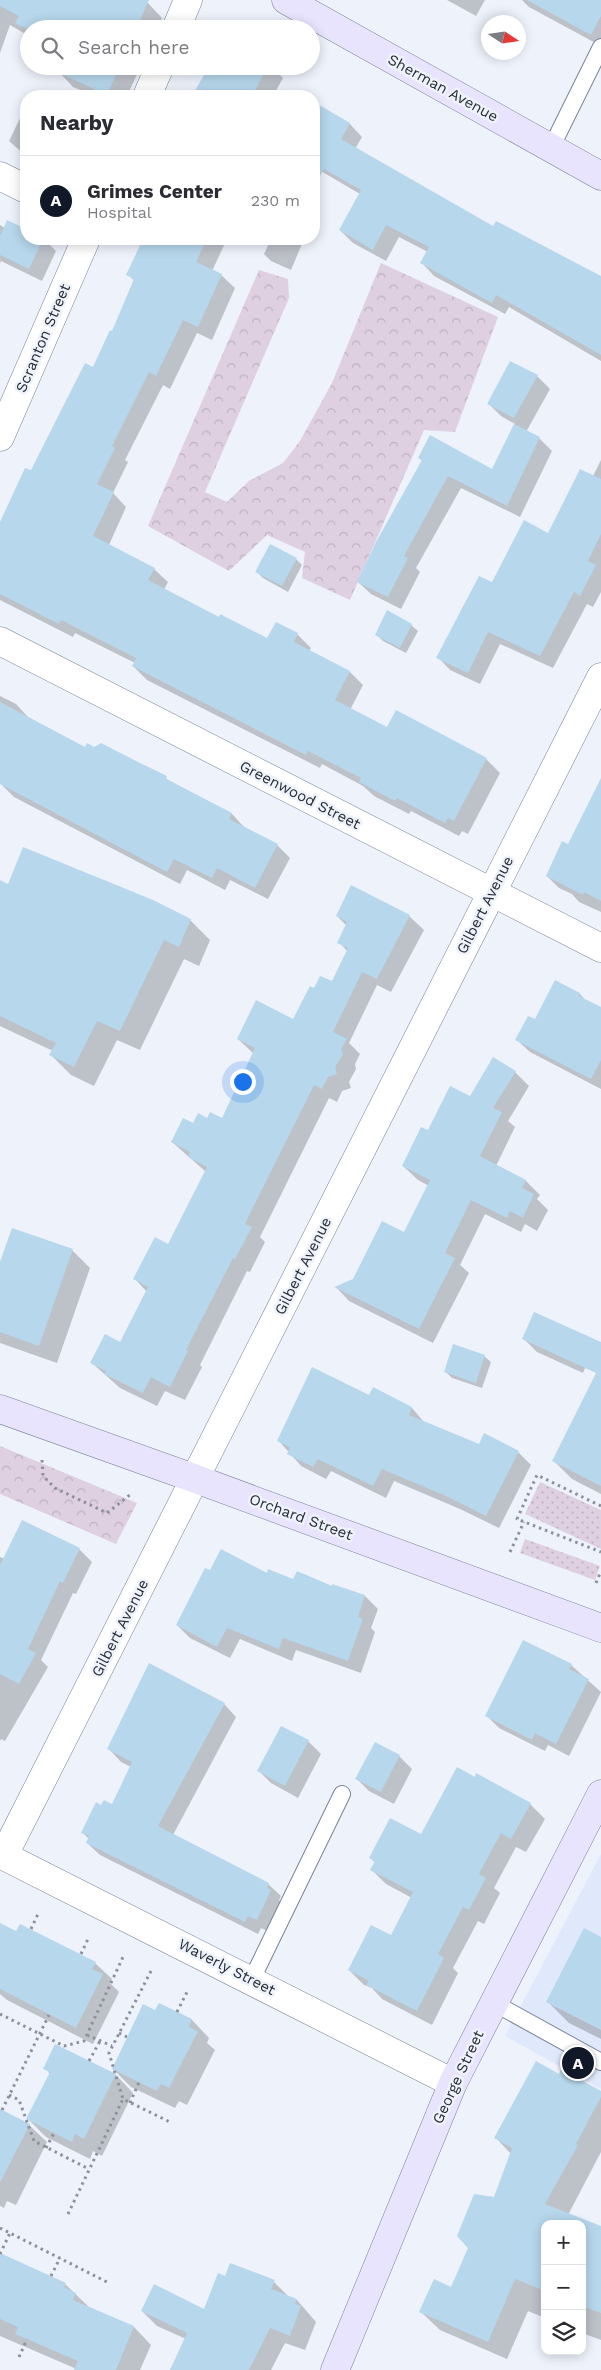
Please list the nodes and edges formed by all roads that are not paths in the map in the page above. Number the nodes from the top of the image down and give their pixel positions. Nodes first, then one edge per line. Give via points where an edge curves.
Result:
1 (188, 0) edge
2 (286, 0) edge
3 (180, 20) edge
4 (601, 47) edge
5 (156, 75) edge
6 (150, 90) edge
7 (551, 148) junction
8 (0, 176) edge
9 (601, 176) edge
10 (20, 186) edge
11 (83, 245) edge
12 (0, 436) edge
13 (0, 641) edge
14 (601, 677) edge
15 (492, 892) junction
16 (601, 948) edge
17 (0, 1410) edge
18 (196, 1479) junction
19 (601, 1628) edge
20 (342, 1794) dead end
21 (601, 1794) edge
22 (2, 1854) edge
23 (252, 1979) junction
24 (494, 2003) junction
25 (601, 2062) edge
26 (453, 2083) junction
27 (335, 2370) edge

1 - 3 street
2 - 7 main road, Sherman Avenue
4 - 7 lane
5 - 6 street
7 - 9 main road, Sherman Avenue
8 - 10 street
11 - 12 street, Scranton Street
13 - 15 street, Greenwood Street
14 - 15 street, Gilbert Avenue
15 - 16 street, Greenwood Street
15 - 18 street, Gilbert Avenue
17 - 18 main road, Orchard Street
18 - 19 main road, Orchard Street
18 - 22 street, Gilbert Avenue
20 - 23 lane
21 - 24 main road, George Street
22 - 23 street, Waverly Street
23 - 26 street, Waverly Street
24 - 25 lane
24 - 26 main road, George Street
26 - 27 main road, George Street

